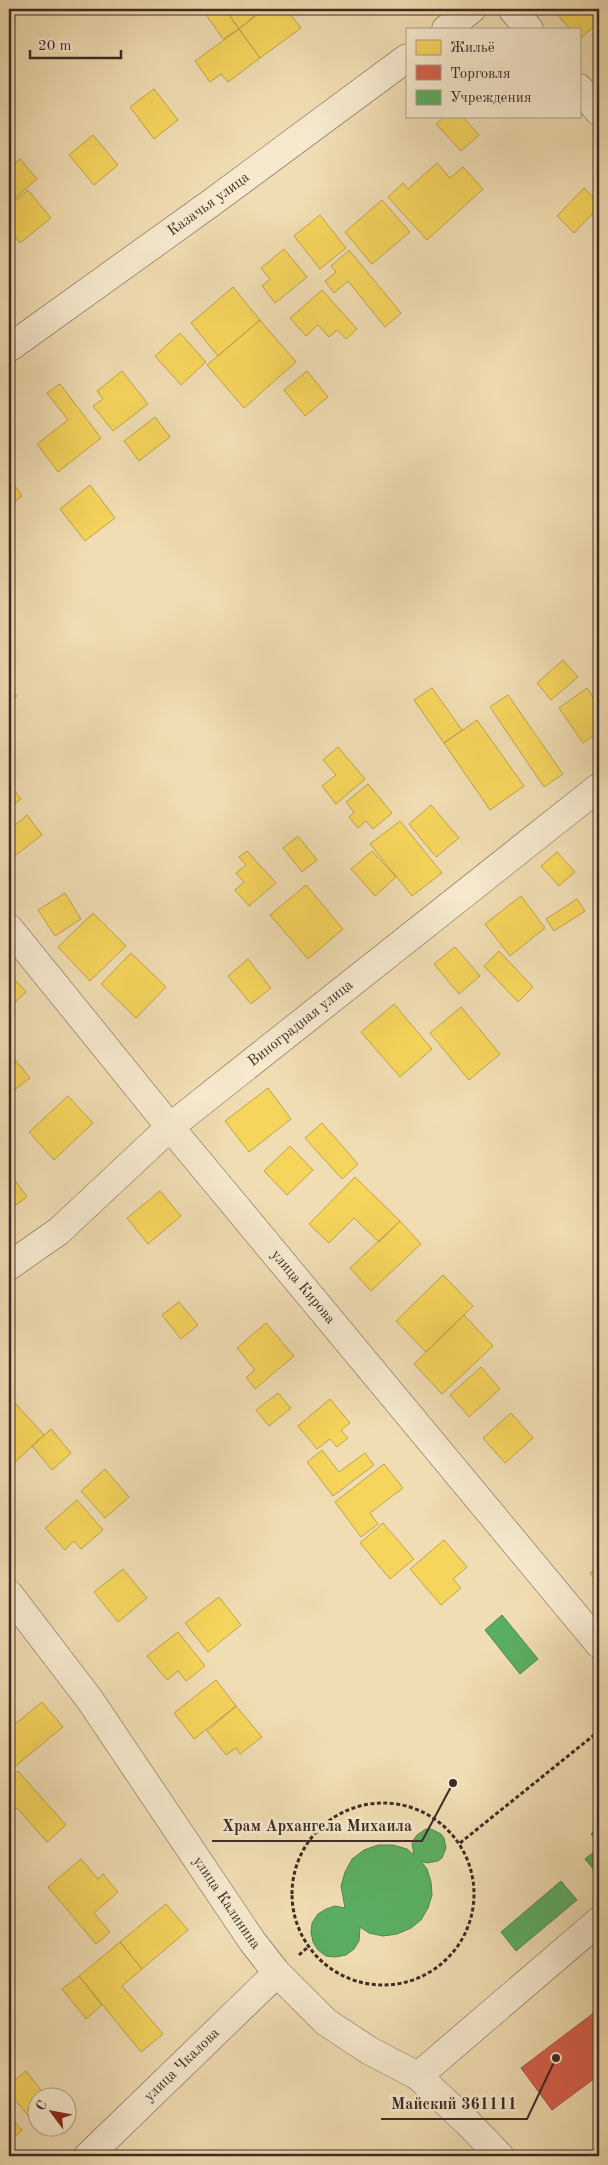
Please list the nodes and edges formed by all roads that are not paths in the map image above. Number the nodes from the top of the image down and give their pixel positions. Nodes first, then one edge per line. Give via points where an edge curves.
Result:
1 (472, 9) edge
2 (512, 9) edge
3 (447, 28) edge
4 (528, 28) edge
5 (406, 59) edge
6 (580, 89) edge
7 (599, 112) edge
8 (9, 348) edge
9 (599, 787) edge
10 (9, 928) edge
11 (170, 1127) junction
12 (9, 1266) edge
13 (9, 1594) edge
14 (599, 1644) edge
15 (599, 1921) edge
16 (278, 1973) junction
17 (418, 2076) junction
18 (88, 2156) edge
19 (500, 2156) edge

1 - 3 street
2 - 4 street
5 - 8 street, Казачья улица
6 - 7 street
9 - 11 street, Виноградная улица
10 - 11 street, улица Кирова
11 - 12 street, Виноградная улица via 59,1231
11 - 14 street, улица Кирова
13 - 16 street, улица Калинина via 90,1700 252,1941
15 - 17 street
16 - 17 street, улица Калинина via 326,2022 370,2051
16 - 18 street, улица Чкалова
17 - 19 street, улица Калинина

